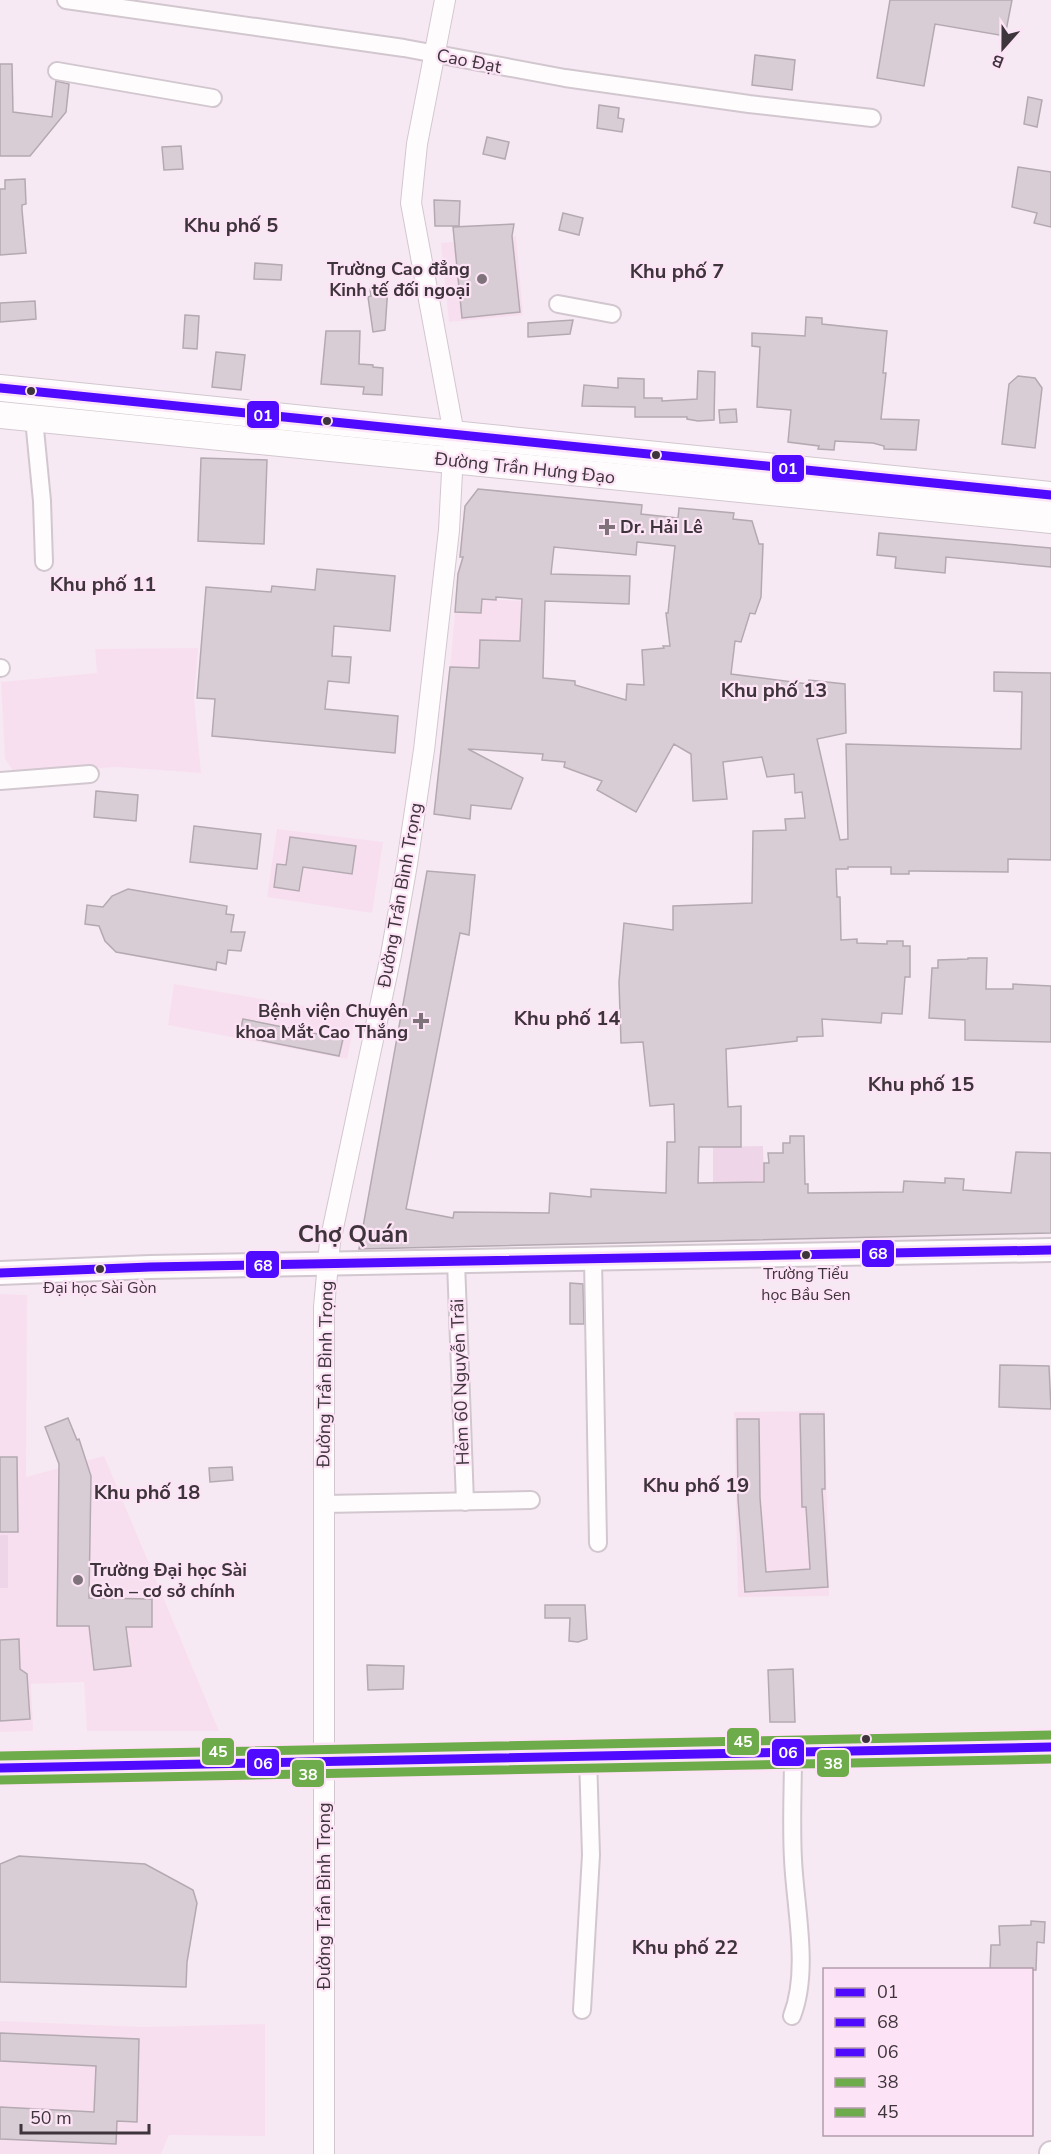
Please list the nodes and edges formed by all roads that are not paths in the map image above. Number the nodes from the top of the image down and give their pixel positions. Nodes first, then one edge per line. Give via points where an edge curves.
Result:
1 (66, 0) edge
2 (445, 0) edge
3 (433, 54) junction
4 (57, 71) dead end
5 (213, 98) dead end
6 (872, 118) dead end
7 (558, 304) dead end
8 (612, 314) dead end
9 (0, 388) edge
10 (0, 415) edge
11 (264, 415) junction
12 (34, 419) junction
13 (454, 434) junction
14 (264, 442) junction
15 (454, 461) junction
16 (745, 477) junction
17 (879, 491) junction
18 (1051, 495) edge
19 (1051, 520) edge
20 (44, 562) dead end
21 (90, 774) dead end
22 (0, 781) edge
23 (1051, 1250) edge
24 (593, 1259) junction
25 (456, 1262) junction
26 (327, 1264) junction
27 (0, 1273) edge
28 (531, 1500) dead end
29 (465, 1502) junction
30 (324, 1504) junction
31 (598, 1543) dead end
32 (1051, 1748) edge
33 (793, 1753) junction
34 (588, 1757) junction
35 (324, 1762) junction
36 (0, 1768) edge
37 (582, 2010) dead end
38 (792, 2016) dead end
39 (324, 2154) edge

1 - 3 street, Cao Đạt
2 - 3 street, Đường Trần Bình Trọng
3 - 6 street, Cao Đạt via 565,78
3 - 13 street, Đường Trần Bình Trọng via 411,203
4 - 5 street
7 - 8 street
9 - 11 main road, Đường Trần Hưng Đạo
10 - 12 main road, Đường Trần Hưng Đạo
11 - 13 main road, Đường Trần Hưng Đạo
11 - 14 main road
12 - 14 main road, Đường Trần Hưng Đạo
12 - 20 street
13 - 15 street, Đường Trần Bình Trọng
13 - 16 main road, Đường Trần Hưng Đạo
14 - 15 main road, Đường Trần Hưng Đạo
15 - 16 main road, Đường Trần Hưng Đạo
15 - 26 street, Đường Trần Bình Trọng via 424,750 407,864
16 - 17 main road, Đường Trần Hưng Đạo
17 - 18 main road, Đường Trần Hưng Đạo
17 - 19 main road, Đường Trần Hưng Đạo
21 - 22 street
23 - 24 main road
24 - 25 main road
24 - 31 street
25 - 26 main road
25 - 29 street, Hẻm 60 Nguyễn Trãi
26 - 27 main road
26 - 30 street, Đường Trần Bình Trọng
28 - 29 street
29 - 30 street
30 - 35 street, Đường Trần Bình Trọng
32 - 33 main road
33 - 34 main road
33 - 38 street via 793,1859 801,1934 798,2001
34 - 35 main road
34 - 37 street via 591,1855
35 - 36 main road
35 - 39 street, Đường Trần Bình Trọng

